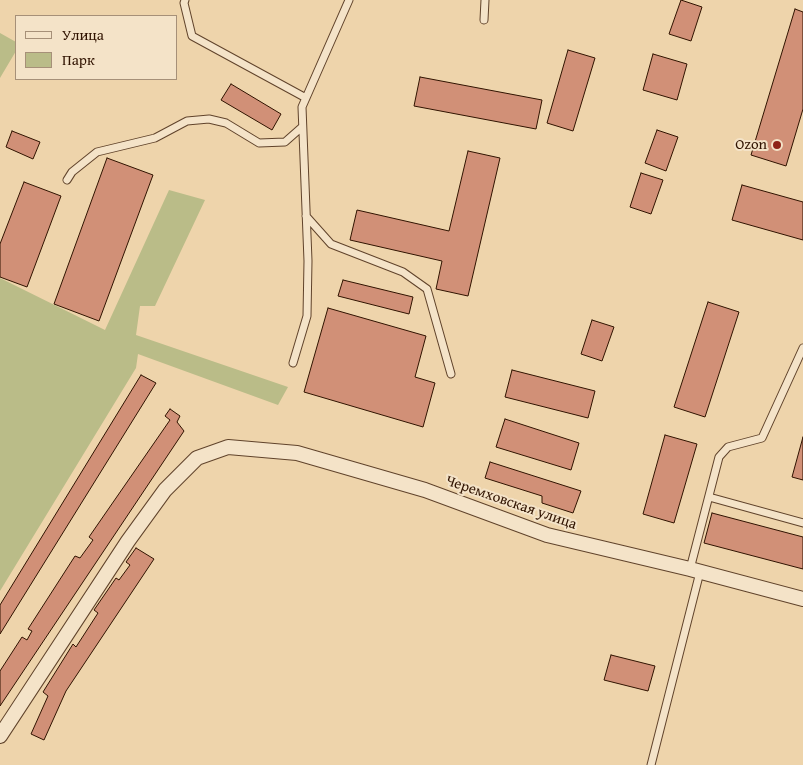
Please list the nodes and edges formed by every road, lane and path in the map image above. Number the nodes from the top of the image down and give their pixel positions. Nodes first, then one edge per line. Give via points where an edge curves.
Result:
1 (185, 0) edge
2 (350, 0) edge
3 (485, 0) edge
4 (484, 20) dead end
5 (306, 98) junction
6 (302, 128) junction
7 (66, 180) dead end
8 (306, 216) junction
9 (803, 348) edge
10 (293, 363) dead end
11 (451, 374) dead end
12 (709, 497) junction
13 (803, 523) edge
14 (695, 570) junction
15 (803, 600) edge
16 (0, 736) edge
17 (651, 765) edge

1 - 5 lane via 192,36
2 - 5 lane
3 - 4 lane
5 - 6 lane via 302,107
6 - 7 lane via 285,142 259,143 226,123 209,119 187,121 155,138 97,152
6 - 8 lane
8 - 10 lane via 307,316
8 - 11 lane via 331,244 403,272 427,289
9 - 12 lane via 766,432 757,441 722,451
12 - 13 lane
12 - 14 lane
14 - 15 street, Черемховская улица
14 - 16 street, Черемховская улица via 547,535 425,490 297,453 228,448 197,458 165,490
14 - 17 lane

